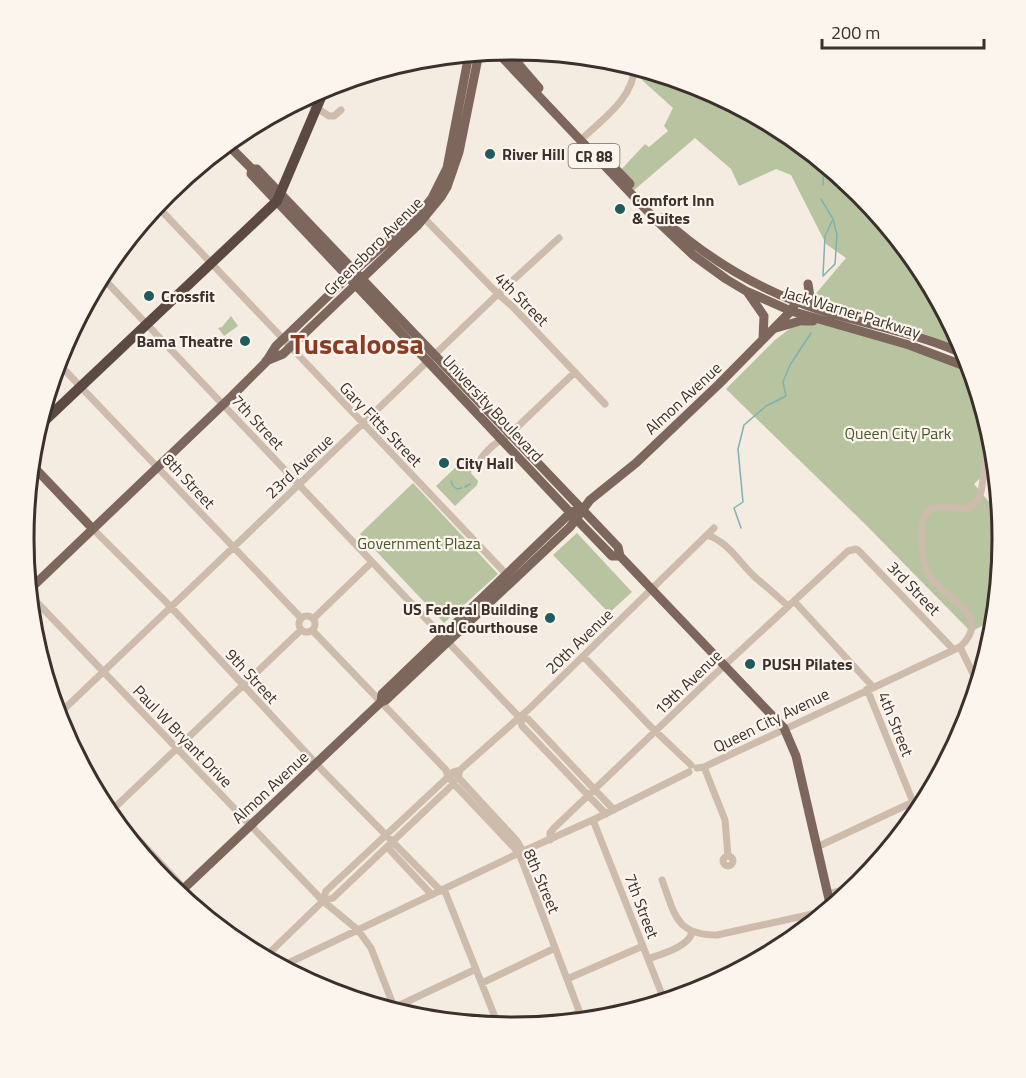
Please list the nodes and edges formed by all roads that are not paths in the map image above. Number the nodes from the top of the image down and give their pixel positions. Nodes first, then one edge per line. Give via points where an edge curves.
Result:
1 (507, 60) edge
2 (512, 60) edge
3 (522, 61) edge
4 (475, 63) edge
5 (518, 64) junction
6 (634, 76) edge
7 (319, 102) edge
8 (312, 105) edge
9 (341, 110) dead end
10 (584, 137) junction
11 (234, 151) edge
12 (279, 197) junction
13 (164, 213) edge
14 (422, 216) junction
15 (559, 238) dead end
16 (213, 263) junction
17 (352, 274) junction
18 (360, 282) junction
19 (109, 284) edge
20 (808, 284) dead end
21 (746, 291) junction
22 (498, 294) junction
23 (796, 300) junction
24 (824, 310) junction
25 (791, 311) junction
26 (823, 321) junction
27 (147, 324) junction
28 (771, 330) junction
29 (763, 339) junction
30 (287, 344) junction
31 (952, 350) edge
32 (432, 358) junction
33 (958, 363) edge
34 (66, 370) edge
35 (575, 372) junction
36 (81, 386) junction
37 (223, 404) junction
38 (605, 404) dead end
39 (51, 414) edge
40 (363, 424) junction
41 (506, 436) junction
42 (479, 463) dead end
43 (157, 467) junction
44 (986, 469) edge
45 (40, 472) edge
46 (298, 484) junction
47 (576, 514) junction
48 (92, 528) junction
49 (714, 528) dead end
50 (707, 535) junction
51 (233, 547) junction
52 (853, 549) joint
53 (372, 562) junction
54 (510, 578) junction
55 (37, 584) edge
56 (652, 589) junction
57 (39, 603) edge
58 (791, 604) junction
59 (170, 606) junction
60 (301, 618) junction
61 (313, 619) junction
62 (301, 630) junction
63 (312, 630) junction
64 (445, 639) junction
65 (957, 648) junction
66 (583, 656) junction
67 (724, 665) junction
68 (103, 672) junction
69 (972, 673) edge
70 (242, 686) junction
71 (870, 688) junction
72 (381, 702) junction
73 (66, 708) edge
74 (519, 717) junction
75 (784, 728) junction
76 (655, 731) junction
77 (177, 748) junction
78 (316, 764) junction
79 (695, 768) junction
80 (453, 775) junction
81 (594, 789) junction
82 (588, 796) junction
83 (912, 802) joint
84 (116, 806) edge
85 (614, 810) junction
86 (606, 814) junction
87 (594, 820) junction
88 (250, 826) junction
89 (385, 835) junction
90 (506, 839) junction
91 (550, 840) junction
92 (391, 842) junction
93 (818, 847) junction
94 (521, 852) junction
95 (728, 856) dead end
96 (505, 860) junction
97 (662, 880) dead end
98 (185, 887) edge
99 (442, 890) junction
100 (836, 892) edge
101 (828, 894) junction
102 (432, 895) junction
103 (829, 898) edge
104 (322, 901) junction
105 (809, 915) edge
106 (358, 930) junction
107 (693, 932) junction
108 (643, 946) junction
109 (555, 948) junction
110 (271, 951) edge
111 (648, 959) junction
112 (290, 962) edge
113 (476, 969) junction
114 (567, 979) junction
115 (482, 983) junction
116 (661, 994) edge
117 (392, 1002) edge
118 (404, 1004) edge
119 (580, 1012) edge
120 (495, 1016) edge

1 - 21 main road, Jack Warner Parkway / CR 88 via 661,225 693,255
2 - 5 main road, Jack Warner Parkway
3 - 5 street
4 - 14 main road, Greensboro Avenue via 453,170 441,197
5 - 10 main road, Jack Warner Parkway
6 - 10 street via 608,115
7 - 12 highway
8 - 9 street via 328,116
10 - 23 main road, Jack Warner Parkway via 678,231 736,272
11 - 12 main road, University Boulevard via 252,169 251,174
12 - 16 highway
12 - 17 main road, University Boulevard
13 - 16 street, Gary Fitts Street
14 - 17 main road, Greensboro Avenue
14 - 18 main road, Greensboro Avenue
14 - 22 street, 4th Street
15 - 22 street, 23rd Avenue
16 - 27 highway
16 - 30 street, Gary Fitts Street
17 - 18 main road, University Boulevard
17 - 30 main road, Greensboro Avenue
18 - 30 main road, Greensboro Avenue
18 - 32 main road, University Boulevard
19 - 27 street, 7th Street
20 - 24 main road via 810,297
21 - 25 main road, Jack Warner Parkway / CR 88
21 - 29 main road via 764,316
22 - 32 street, 23rd Avenue
22 - 35 street, 4th Street
23 - 24 main road, Jack Warner Parkway
23 - 25 main road, Almon Avenue
24 - 31 main road, Jack Warner Parkway
25 - 26 main road, Jack Warner Parkway / CR 88
25 - 28 main road, Almon Avenue
26 - 28 main road via 800,321
26 - 33 main road, Jack Warner Parkway / CR 88
27 - 36 highway
27 - 37 street, 7th Street
28 - 29 main road, Almon Avenue
29 - 47 main road, Almon Avenue via 680,422
30 - 37 main road, Greensboro Avenue via 283,354 266,362
30 - 40 street, Gary Fitts Street
32 - 40 street, 23rd Avenue
32 - 41 main road, University Boulevard
34 - 36 street, 8th Street
35 - 38 street, 4th Street
35 - 41 street
36 - 39 highway
36 - 43 street, 8th Street
37 - 43 main road, Greensboro Avenue
37 - 46 street, 7th Street
40 - 46 street, 23rd Avenue
40 - 54 street, Gary Fitts Street
41 - 42 street
41 - 47 main road, University Boulevard
43 - 48 main road, Greensboro Avenue
43 - 51 street, 8th Street
44 - 65 street via 978,500 967,509 930,508 923,519 927,571 970,618 968,639
45 - 48 main road
46 - 51 street, 23rd Avenue
46 - 53 street, 7th Street
47 - 54 main road, Almon Avenue
47 - 56 main road, University Boulevard via 618,547 620,556
48 - 55 main road, Greensboro Avenue
48 - 59 street, 9th Street
49 - 50 street, 20th Avenue
50 - 56 street, 20th Avenue
50 - 58 street, 4th Street via 717,539 756,578
51 - 59 street, 23rd Avenue
51 - 60 street, 8th Street
52 - 58 street, 19th Avenue
52 - 65 street, 3rd Street
53 - 61 street
53 - 64 street, 7th Street
54 - 64 main road, Almon Avenue
56 - 66 street, 20th Avenue
56 - 67 main road, University Boulevard
57 - 68 street, Paul W Bryant Drive
58 - 67 street, 19th Avenue
58 - 71 street, 4th Street
59 - 68 street, 23rd Avenue
59 - 70 street, 9th Street
60 - 61 street
60 - 62 street
61 - 63 street
62 - 63 street
62 - 70 street
63 - 72 street, 8th Street
64 - 72 main road, Almon Avenue
64 - 74 street, 7th Street
65 - 69 street, 3rd Street
65 - 71 street, Queen City Avenue
66 - 74 street, 20th Avenue
66 - 76 street
67 - 75 main road, University Boulevard
67 - 76 street, 19th Avenue
68 - 73 street, 23rd Avenue
68 - 77 street, Paul W Bryant Drive
70 - 77 street
70 - 78 street, 9th Street
71 - 75 street, Queen City Avenue
71 - 83 street, 4th Street
72 - 78 main road, Almon Avenue
72 - 80 street, 8th Street
74 - 80 street, 20th Avenue
74 - 81 street, 7th Street via 528,719
74 - 82 street, 7th Street via 523,727
75 - 79 street, Queen City Avenue
75 - 93 main road, University Boulevard via 796,756
76 - 79 street
76 - 81 street, 19th Avenue
77 - 84 street
77 - 88 street, Paul W Bryant Drive
78 - 88 main road, Almon Avenue
78 - 89 street, 9th Street
79 - 85 street, Queen City Avenue
79 - 95 street via 725,820
80 - 89 street, 20th Avenue
80 - 90 street, 8th Street
80 - 92 street, 20th Avenue
80 - 94 street, 8th Street via 518,841
81 - 82 street, 19th Avenue
81 - 85 street, 7th Street
82 - 86 street, 7th Street
82 - 91 street, 19th Avenue via 554,828
83 - 93 street
85 - 86 street, Queen City Avenue
86 - 87 street, Queen City Avenue
87 - 91 street, Queen City Avenue
87 - 108 street, 7th Street
88 - 98 main road, Almon Avenue
88 - 104 street, Paul W Bryant Drive
89 - 92 street, 9th Street
89 - 104 street, 20th Avenue via 325,892
90 - 94 street, 8th Street
90 - 96 street, 8th Street
91 - 94 street, Queen City Avenue
92 - 99 street, 9th Street
92 - 102 street, 9th Street via 389,848
92 - 104 street, 20th Avenue via 333,898
93 - 101 main road, University Boulevard
94 - 96 street, Queen City Avenue
94 - 109 street, 8th Street
96 - 99 street, Queen City Avenue
97 - 107 street via 678,920
99 - 102 street, Queen City Avenue
99 - 113 street, 9th Street
100 - 101 street
101 - 103 main road, University Boulevard
102 - 106 street, Queen City Avenue
104 - 106 street, Paul W Bryant Drive
104 - 110 street, 20th Avenue
105 - 107 street via 717,935
106 - 112 street, Queen City Avenue
106 - 117 street, Paul W Bryant Drive via 371,948
107 - 111 street via 683,944
108 - 111 street, 7th Street
108 - 114 street
109 - 114 street, 8th Street
109 - 115 street
111 - 116 street, 7th Street
113 - 115 street, 9th Street
113 - 118 street
114 - 119 street, 8th Street
115 - 120 street, 9th Street

